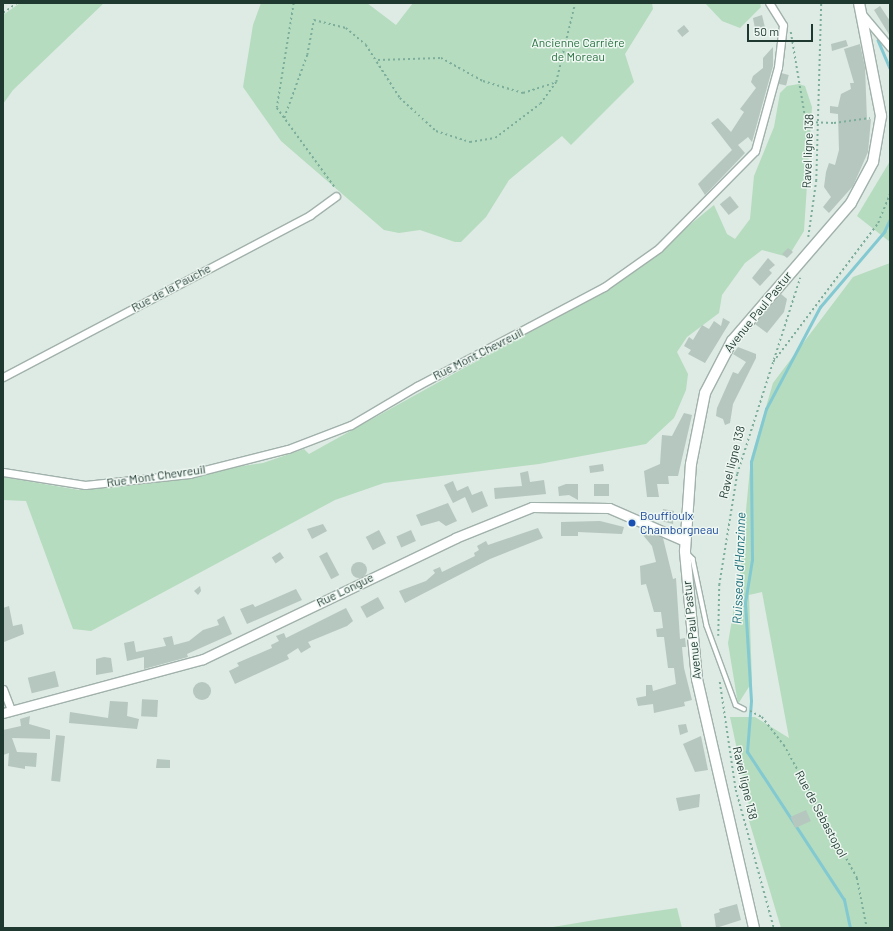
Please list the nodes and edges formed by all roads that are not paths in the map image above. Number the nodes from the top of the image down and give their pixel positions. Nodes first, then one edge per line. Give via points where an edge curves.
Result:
1 (769, 3) edge
2 (860, 8) edge
3 (890, 46) edge
4 (336, 196) road end
5 (3, 377) edge
6 (3, 472) edge
7 (685, 541) junction
8 (685, 552) junction
9 (3, 688) edge
10 (744, 709) dead end
11 (7, 712) edge
12 (754, 928) edge

1 - 6 street, Rue Mont Chevreuil via 783,25 778,67 755,151 659,248 604,287 417,386 351,425 288,448 189,474 85,485
2 - 3 street
2 - 7 main road, Avenue Paul Pastur via 881,116 879,146 866,180 851,203 732,340 714,371 697,428
4 - 5 street, Rue de la Pauche via 310,215
7 - 8 main road, Avenue Paul Pastur
7 - 11 street, Rue Longue via 610,508 532,507 454,538 203,659
8 - 10 lane via 693,559 707,626 736,705
8 - 12 main road, Avenue Paul Pastur via 697,679
9 - 11 street

